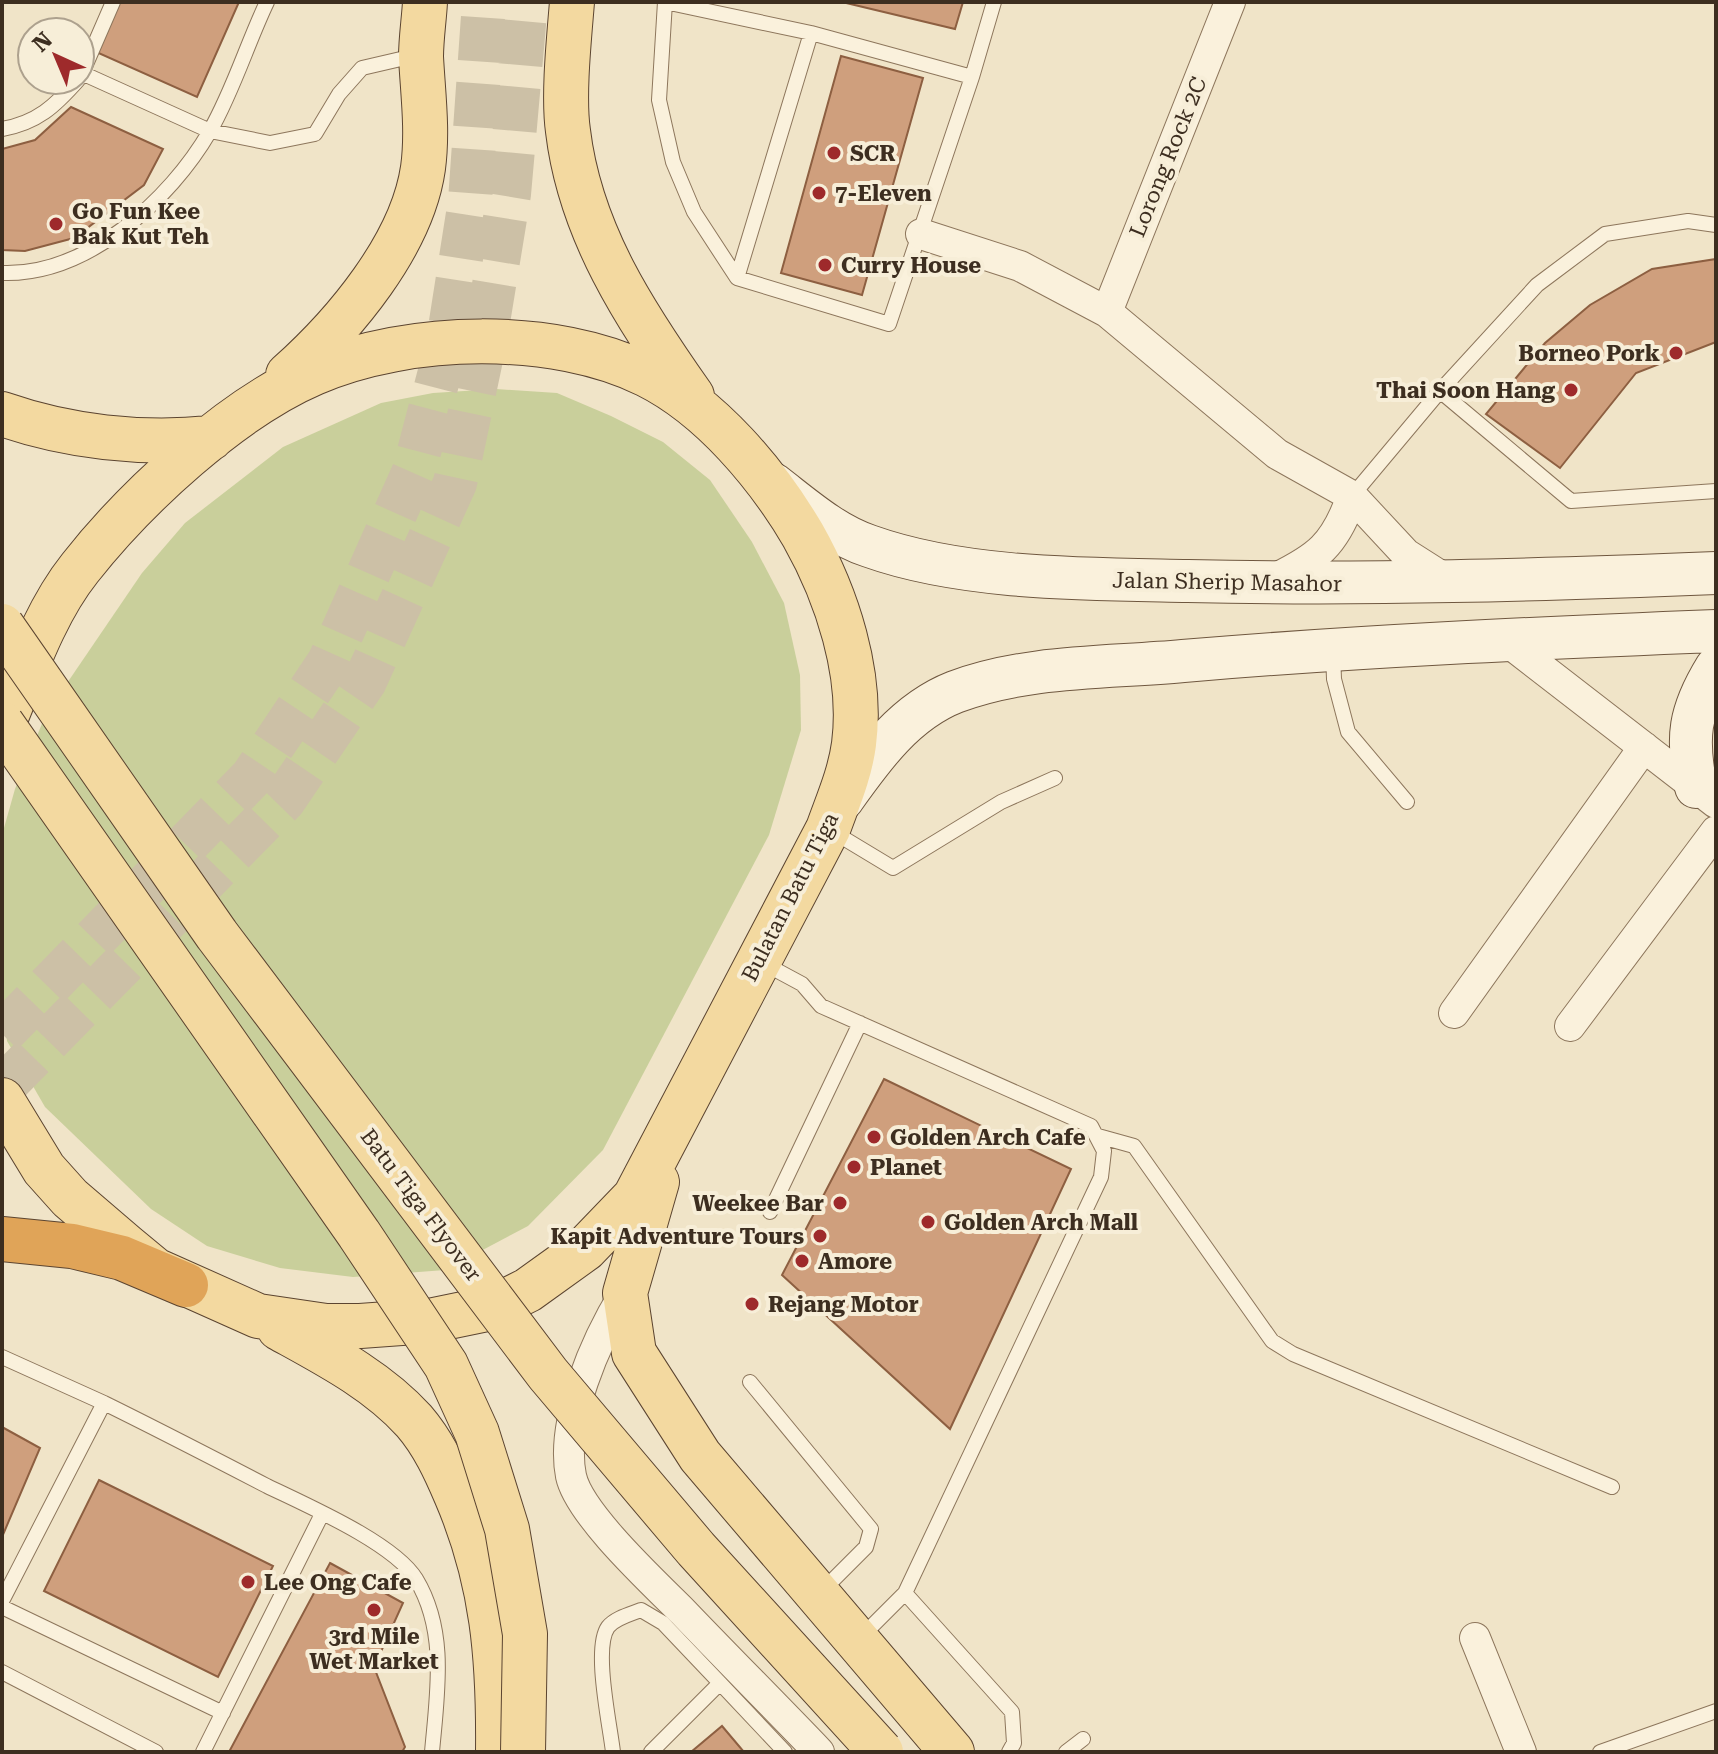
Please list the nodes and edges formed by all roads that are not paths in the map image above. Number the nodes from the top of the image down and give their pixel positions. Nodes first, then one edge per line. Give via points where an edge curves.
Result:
1 (113, 2) edge
2 (267, 2) edge
3 (425, 2) edge
4 (572, 2) edge
5 (994, 2) edge
6 (1230, 2) edge
7 (811, 33) junction
8 (96, 42) edge
9 (421, 54) junction
10 (972, 77) junction
11 (96, 83) edge
12 (64, 96) edge
13 (2, 129) edge
14 (210, 131) junction
15 (1716, 225) edge
16 (921, 234) junction
17 (2, 273) edge
18 (737, 278) junction
19 (1107, 312) junction
20 (1440, 391) junction
21 (2, 414) edge
22 (709, 421) junction
23 (224, 428) junction
24 (762, 476) junction
25 (1716, 491) edge
26 (1352, 496) junction
27 (1716, 573) edge
28 (1265, 583) junction
29 (1452, 583) junction
30 (2, 626) edge
31 (1716, 631) edge
32 (1504, 639) junction
33 (1333, 648) junction
34 (1716, 668) edge
35 (2, 725) edge
36 (1644, 747) junction
37 (1055, 778) dead end
38 (1706, 795) edge
39 (1407, 802) dead end
40 (832, 819) junction
41 (1716, 831) edge
42 (759, 960) junction
43 (1454, 1013) dead end
44 (860, 1023) junction
45 (1570, 1026) dead end
46 (2, 1100) edge
47 (677, 1123) junction
48 (1098, 1136) junction
49 (770, 1212) dead end
50 (2, 1239) edge
51 (186, 1285) junction
52 (625, 1293) junction
53 (258, 1316) junction
54 (2, 1357) edge
55 (750, 1382) dead end
56 (104, 1403) junction
57 (1612, 1487) dead end
58 (322, 1514) junction
59 (905, 1593) junction
60 (818, 1596) junction
61 (2, 1604) edge
62 (1475, 1638) dead end
63 (856, 1641) junction
64 (2, 1672) edge
65 (720, 1683) junction
66 (1716, 1711) edge
67 (223, 1713) junction
68 (1083, 1739) dead end
69 (156, 1752) edge
70 (203, 1752) edge
71 (432, 1752) edge
72 (498, 1752) edge
73 (523, 1752) edge
74 (613, 1752) edge
75 (651, 1752) edge
76 (785, 1752) edge
77 (819, 1752) edge
78 (881, 1752) edge
79 (952, 1752) edge
80 (1009, 1752) edge
81 (1066, 1752) edge
82 (1521, 1752) edge
83 (1600, 1752) edge

1 - 8 lane
2 - 14 lane
3 - 9 main road
4 - 22 main road via 567,130 591,227 634,314
5 - 10 lane
6 - 19 street, Lorong Rock 2C
7 - 10 lane
7 - 18 lane
7 - 18 lane via 665,2 659,100 673,162 694,212
9 - 14 lane via 362,68 315,134 270,143
9 - 23 main road via 423,169 408,218 365,292 326,342
10 - 16 lane
11 - 14 lane
12 - 13 lane via 28,124
14 - 17 lane via 124,232 61,263
15 - 20 lane via 1688,221 1605,234 1537,285
16 - 18 lane via 889,324
16 - 19 street via 1020,266
19 - 26 street via 1277,454
20 - 25 lane via 1571,501
20 - 26 lane
21 - 23 main road via 37,426 114,438 178,441
22 - 23 main road, Bulatan Batu Tiga via 648,376 516,340 428,344 354,360 313,373
22 - 24 main road, Bulatan Batu Tiga
23 - 35 main road, Bulatan Batu Tiga via 164,478 78,569
24 - 28 main road, Jalan Sherip Masahor via 825,524 869,546 979,572
24 - 40 main road, Bulatan Batu Tiga via 814,554 834,600 847,651 854,742
26 - 28 street via 1341,527 1322,553
26 - 29 street via 1406,554
27 - 29 main road, Jalan Sherip Masahor
28 - 29 main road, Jalan Sherip Masahor
30 - 78 main road, Batu Tiga Flyover, bridge via 217,935 548,1374 696,1549
31 - 32 main road
32 - 33 main road
32 - 36 street
33 - 39 lane via 1334,679 1348,732
33 - 40 main road via 1071,668 953,693 881,745
34 - 38 main road via 1704,688 1688,746
35 - 73 main road, bridge via 446,1365 477,1433 507,1529 525,1634
36 - 38 street
36 - 43 street
37 - 40 lane via 1001,802 893,868
40 - 42 main road, Bulatan Batu Tiga
41 - 45 street
42 - 44 lane via 802,984 821,1006
42 - 47 main road, Bulatan Batu Tiga
44 - 48 lane via 1091,1126
44 - 49 lane
46 - 51 main road, Bulatan Batu Tiga via 23,1139 70,1198 155,1270
47 - 52 main road
47 - 53 main road, Bulatan Batu Tiga via 635,1197 611,1223 528,1290 492,1308 429,1321 360,1326
48 - 57 lane via 1134,1146 1272,1341
48 - 59 lane via 1104,1151 1101,1177
50 - 51 highway via 72,1246 122,1258
51 - 53 main road, Bulatan Batu Tiga
52 - 60 main road via 634,1353 660,1399 700,1456
52 - 77 street via 590,1367 568,1438 572,1480 603,1531
53 - 72 main road via 371,1383 413,1421 440,1458 487,1586 497,1648
54 - 56 lane
55 - 60 lane via 871,1529 866,1547
56 - 58 lane
56 - 61 lane
58 - 67 lane
58 - 71 lane via 393,1556 415,1577 435,1629 439,1671
59 - 63 lane
59 - 80 lane via 1012,1712 1014,1743
60 - 63 main road
61 - 67 lane
62 - 82 street
63 - 79 main road
64 - 69 lane
65 - 74 lane via 663,1623 641,1610 608,1626 601,1646
65 - 75 lane
65 - 76 lane
66 - 83 lane
67 - 70 lane
68 - 81 lane

